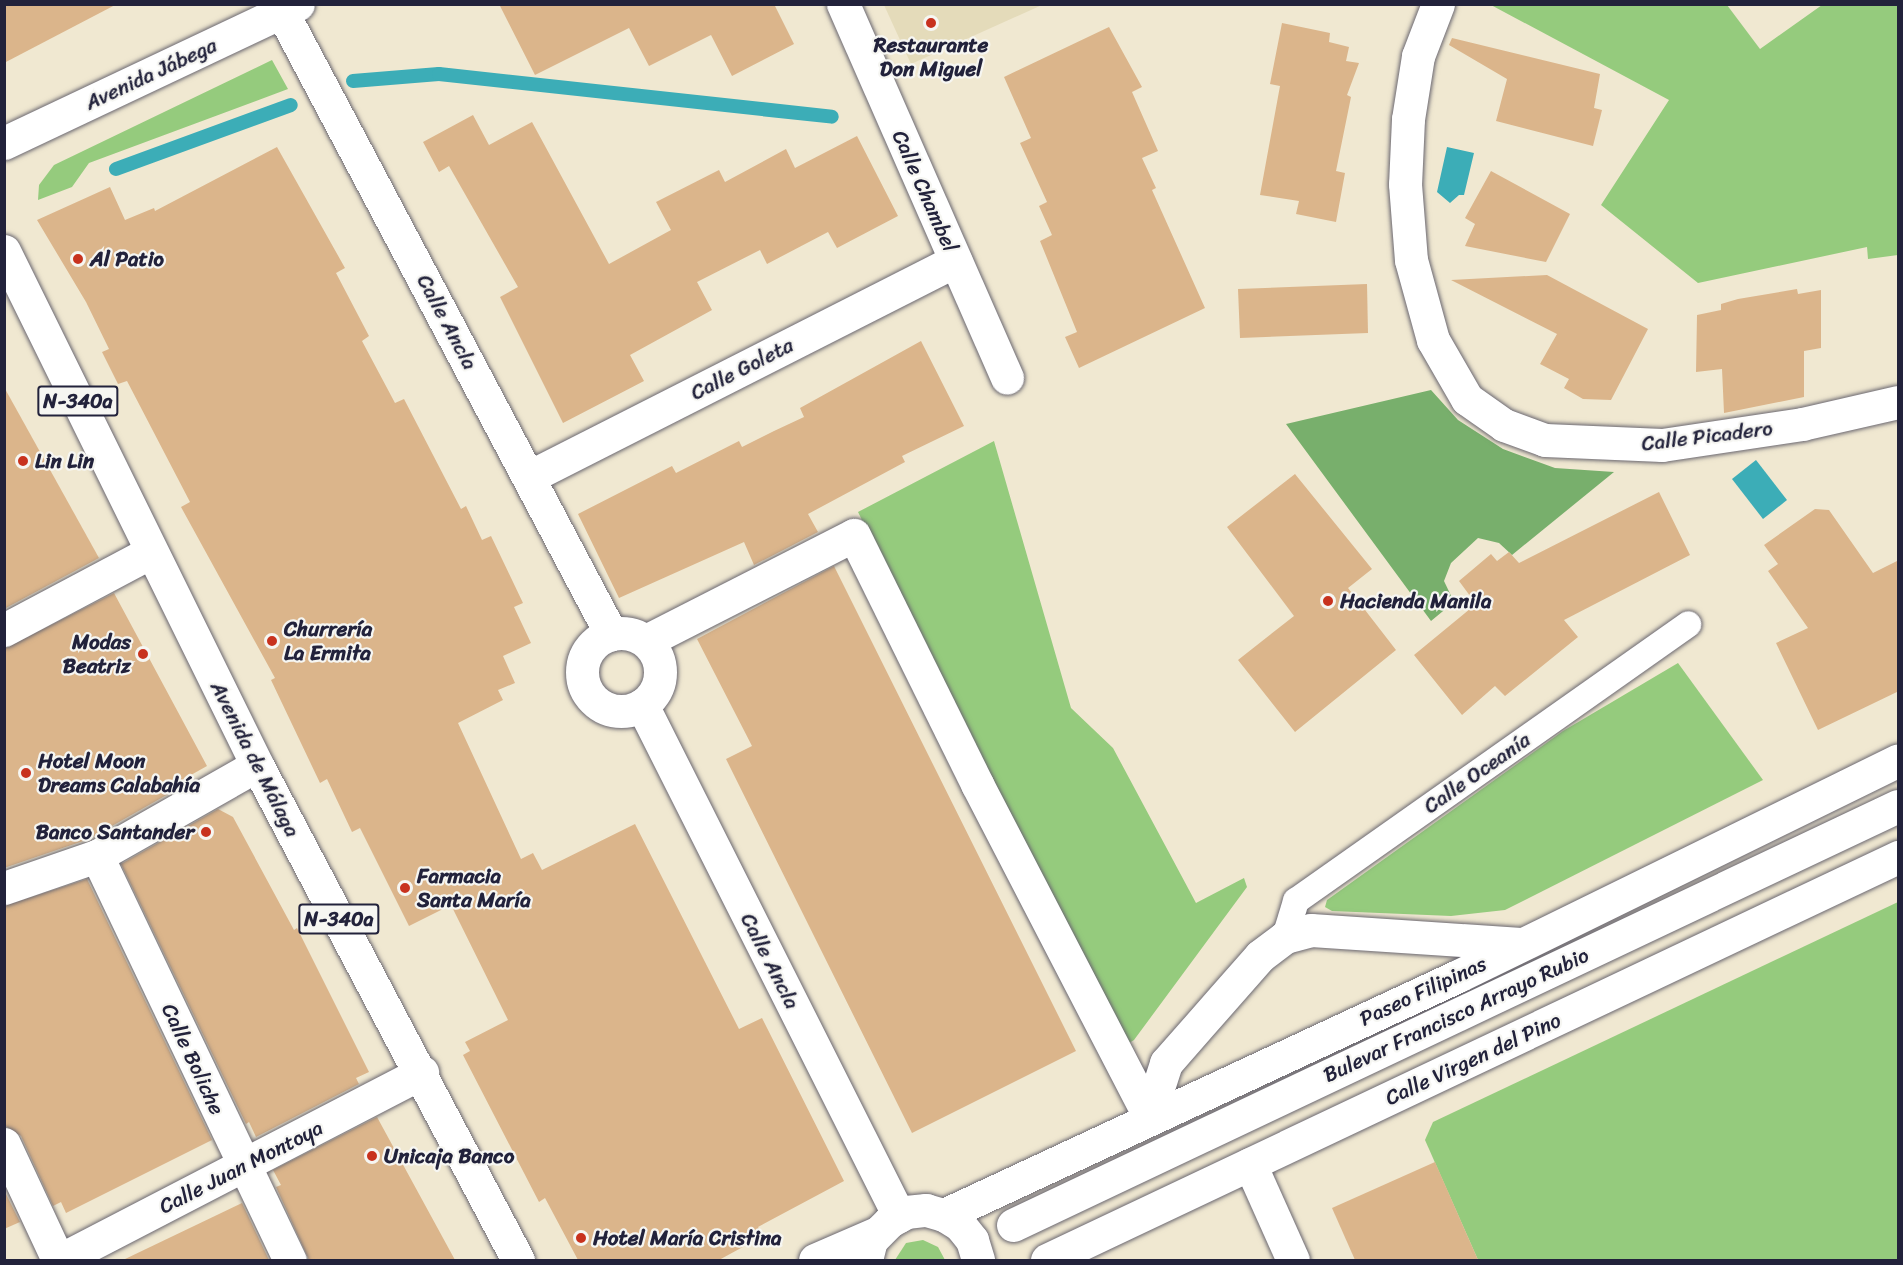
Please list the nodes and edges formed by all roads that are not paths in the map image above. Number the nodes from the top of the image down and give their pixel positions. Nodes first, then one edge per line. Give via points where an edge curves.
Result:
1 (843, 4) edge
2 (1438, 4) edge
3 (290, 8) edge
4 (4, 143) edge
5 (4, 250) edge
6 (955, 261) junction
7 (1007, 378) dead end
8 (1899, 402) edge
9 (529, 477) junction
10 (151, 552) junction
11 (1688, 624) dead end
12 (4, 630) edge
13 (611, 634) junction
14 (646, 641) junction
15 (642, 705) junction
16 (1899, 760) edge
17 (257, 765) junction
18 (1899, 806) edge
19 (97, 856) junction
20 (1899, 857) edge
21 (4, 888) edge
22 (1285, 937) junction
23 (1523, 944) junction
24 (422, 1072) junction
25 (1149, 1116) junction
26 (4, 1144) edge
27 (1250, 1164) junction
28 (244, 1166) junction
29 (944, 1215) junction
30 (1013, 1225) dead end
31 (880, 1237) edge
32 (59, 1260) edge
33 (290, 1260) edge
34 (518, 1260) edge
35 (815, 1260) edge
36 (978, 1260) edge
37 (1047, 1260) edge
38 (1293, 1260) edge

1 - 6 street, Calle Chambel
2 - 8 street, Calle Picadero via 1418,56 1408,120 1406,195 1411,260 1433,340 1467,399 1504,425 1545,440 1652,445 1802,424
3 - 4 street, Avenida Jábega
3 - 9 street, Calle Ancla
5 - 10 street, Avenida de Málaga / N-340a
6 - 7 street, Calle Chambel
6 - 9 street, Calle Goleta
9 - 13 street, Calle Ancla
10 - 12 street
10 - 17 street, Avenida de Málaga / N-340a
11 - 22 lane, Calle Oceanía via 1296,902
13 - 14 street via 635,635
13 - 15 street via 590,648 583,668 586,687 603,707 630,710
14 - 15 street via 654,650 660,674 658,686
14 - 25 street via 854,535 977,784
15 - 31 street, Calle Ancla
16 - 23 street, Paseo Filipinas
17 - 19 street
17 - 24 street, Avenida de Málaga / N-340a
18 - 30 street, Bulevar Francisco Arrayo Rubio
19 - 21 street
19 - 28 street, Calle Boliche
20 - 27 street, Calle Virgen del Pino
22 - 23 street via 1311,930
22 - 25 street via 1260,956 1166,1063
23 - 25 street, Paseo Filipinas
24 - 28 street, Calle Juan Montoya
24 - 34 street, Avenida de Málaga / N-340a
25 - 29 street, Paseo Filipinas
26 - 32 street
27 - 37 street, Calle Virgen del Pino
27 - 38 street
28 - 32 street, Calle Juan Montoya
28 - 33 street, Calle Boliche
29 - 31 street via 926,1210
29 - 36 street via 960,1225 972,1240
31 - 35 street

